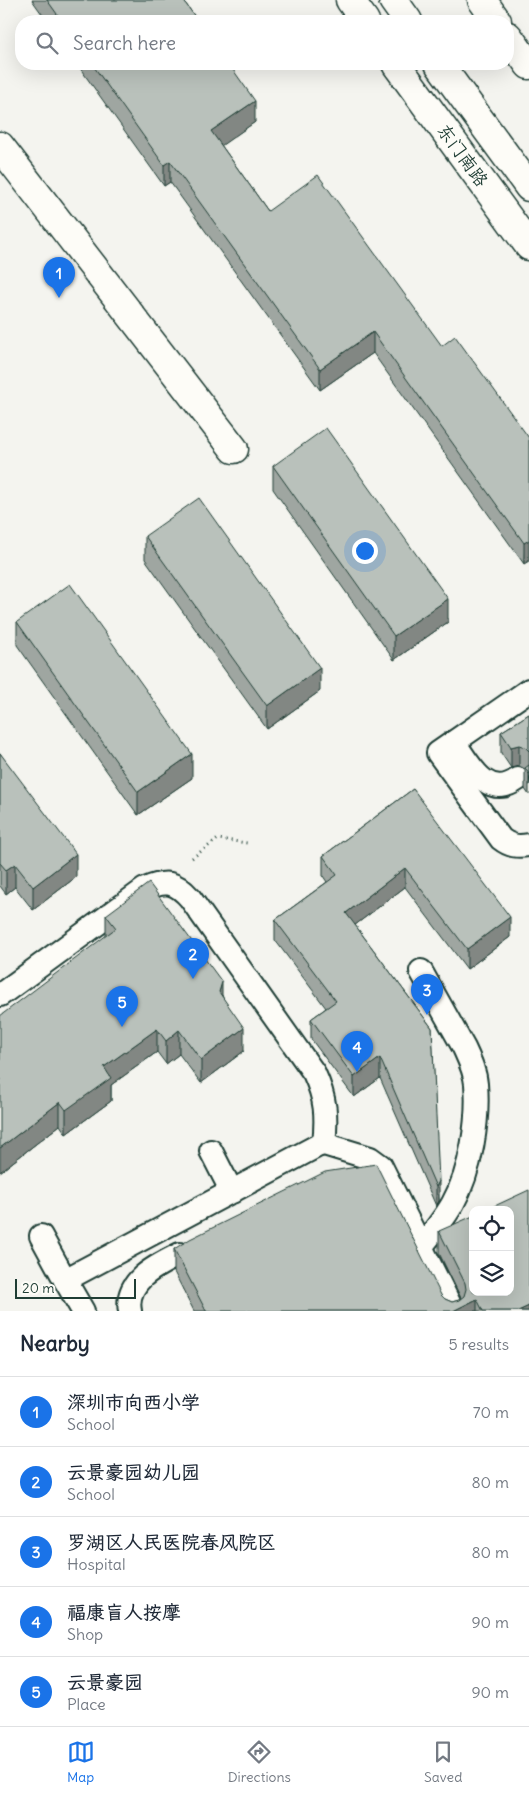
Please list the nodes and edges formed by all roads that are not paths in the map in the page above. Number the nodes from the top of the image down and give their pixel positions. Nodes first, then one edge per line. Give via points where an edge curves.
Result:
1 (350, 0) edge
2 (393, 0) edge
3 (482, 0) edge
4 (361, 15) edge
5 (404, 15) edge
6 (493, 15) edge
7 (514, 44) edge
8 (529, 65) edge
9 (400, 70) edge
10 (443, 70) edge
11 (0, 146) edge
12 (529, 186) edge
13 (529, 246) edge
14 (234, 449) dead end
15 (529, 690) edge
16 (454, 742) junction
17 (518, 779) dead end
18 (529, 845) edge
19 (421, 971) dead end
20 (0, 995) edge
21 (324, 1144) junction
22 (211, 1151) dead end
23 (385, 1171) junction
24 (358, 1176) edge
25 (232, 1192) junction
26 (41, 1236) dead end
27 (422, 1246) junction
28 (180, 1254) edge
29 (65, 1280) junction
30 (82, 1311) edge
31 (130, 1311) edge
32 (454, 1311) edge

1 - 4 main road
2 - 5 main road
3 - 6 main road
7 - 8 main road
9 - 13 main road, 东门南路
10 - 12 main road
11 - 14 main road
15 - 16 lane
16 - 17 lane via 482,780 501,787
16 - 18 lane via 438,753 495,832 507,844
19 - 27 lane via 470,1060 476,1084 476,1112 467,1170 453,1203
20 - 21 lane via 145,889 160,883 178,886 190,898 314,1073 326,1106
21 - 23 lane via 370,1158
21 - 25 lane
22 - 25 lane
23 - 24 lane
23 - 27 lane
25 - 29 lane
26 - 29 lane
27 - 32 lane
28 - 31 lane via 142,1276 130,1295
29 - 30 lane

